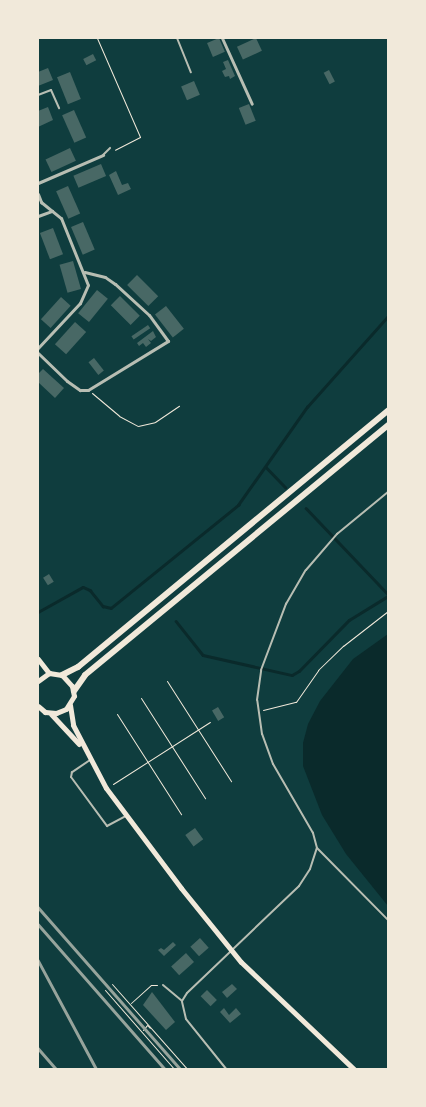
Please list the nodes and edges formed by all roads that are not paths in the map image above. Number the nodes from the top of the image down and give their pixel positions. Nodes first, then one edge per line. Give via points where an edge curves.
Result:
1 (177, 38) edge
2 (222, 38) edge
3 (191, 72) dead end
4 (38, 95) edge
5 (252, 104) dead end
6 (59, 108) dead end
7 (110, 148) dead end
8 (103, 155) joint
9 (38, 183) edge
10 (38, 194) edge
11 (53, 210) junction
12 (38, 216) edge
13 (85, 272) junction
14 (38, 348) edge
15 (38, 353) edge
16 (388, 411) edge
17 (388, 426) edge
18 (388, 492) edge
19 (38, 659) edge
20 (49, 673) junction
21 (62, 675) junction
22 (38, 681) edge
23 (74, 690) junction
24 (70, 705) junction
25 (38, 706) edge
26 (50, 713) junction
27 (86, 753) junction
28 (90, 760) junction
29 (126, 816) junction
30 (317, 848) junction
31 (388, 920) edge
32 (232, 952) junction
33 (163, 985) road end
34 (182, 1001) junction
35 (227, 1070) edge
36 (355, 1070) edge

1 - 3 lane
2 - 5 street
4 - 6 lane via 50,90
7 - 8 lane
8 - 9 street
10 - 11 street via 42,202
11 - 12 street
11 - 13 street via 61,218
13 - 14 street via 88,286 85,295
13 - 15 street via 105,276 123,290 149,315 168,341 88,390 80,390 67,381
16 - 21 highway via 78,667
17 - 23 highway via 85,675
18 - 30 lane via 332,539 294,588 260,674 258,711 268,752 313,833
19 - 20 main road
20 - 21 main road
20 - 22 main road
21 - 23 main road
23 - 24 main road
24 - 26 main road via 62,712
24 - 27 main road via 72,722
25 - 26 main road
26 - 27 main road
27 - 28 main road
28 - 29 main road
28 - 29 lane via 72,772 71,777 105,824 112,826
29 - 32 main road
30 - 31 lane
30 - 32 lane via 303,880
32 - 34 lane via 187,992
32 - 36 main road
33 - 34 lane
34 - 35 lane via 186,1019

